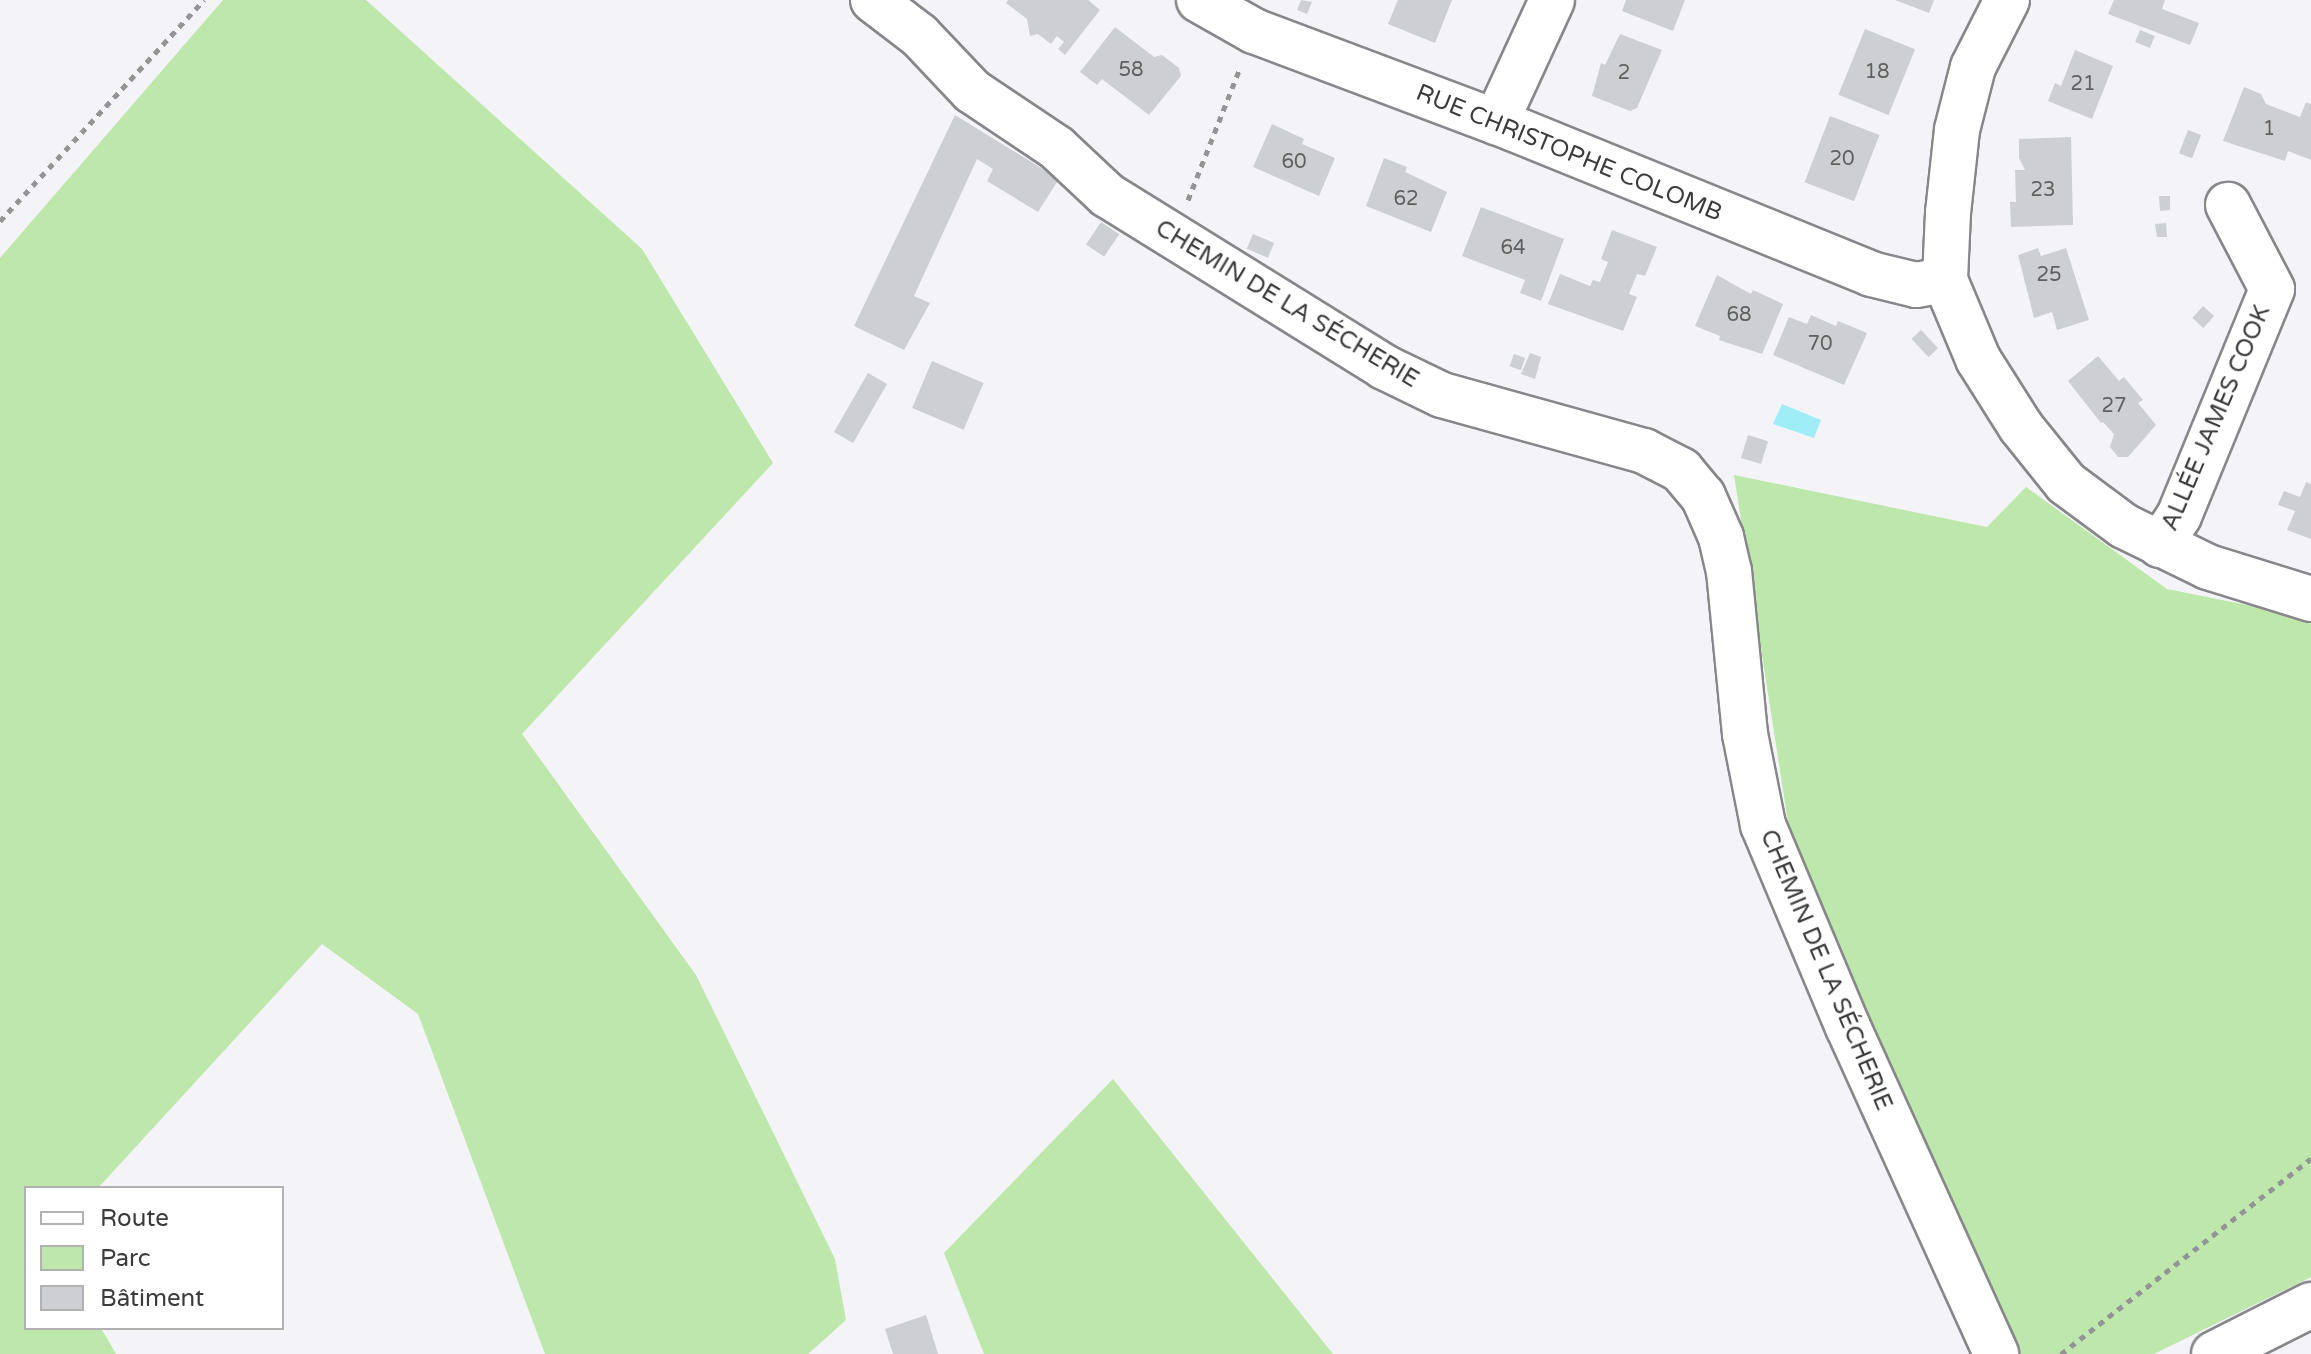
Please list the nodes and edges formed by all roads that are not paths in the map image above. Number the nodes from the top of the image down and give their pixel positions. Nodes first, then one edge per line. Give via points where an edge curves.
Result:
1 (873, 0) edge
2 (1199, 0) edge
3 (1552, 0) edge
4 (2007, 0) edge
5 (1496, 122) junction
6 (2228, 205) dead end
7 (1945, 280) junction
8 (2160, 545) junction
9 (2311, 599) edge
10 (2311, 1305) edge
11 (1996, 1354) edge
12 (2214, 1354) edge

1 - 11 street, CHEMIN DE LA SÉCHERIE via 919,35 972,91 1057,148 1107,195 1384,367 1442,395 1644,451 1681,470 1703,496 1729,571 1745,734 1763,825
2 - 5 street, RUE CHRISTOPHE COLOMB via 1254,31
3 - 5 street
4 - 7 street via 1973,67 1957,130
5 - 7 street, RUE CHRISTOPHE COLOMB via 1871,274 1916,285
6 - 8 street, ALLÉE JAMES COOK via 2272,289 2179,516
7 - 8 street via 1978,359 2021,427 2066,483
8 - 9 street via 2208,567
10 - 12 street

